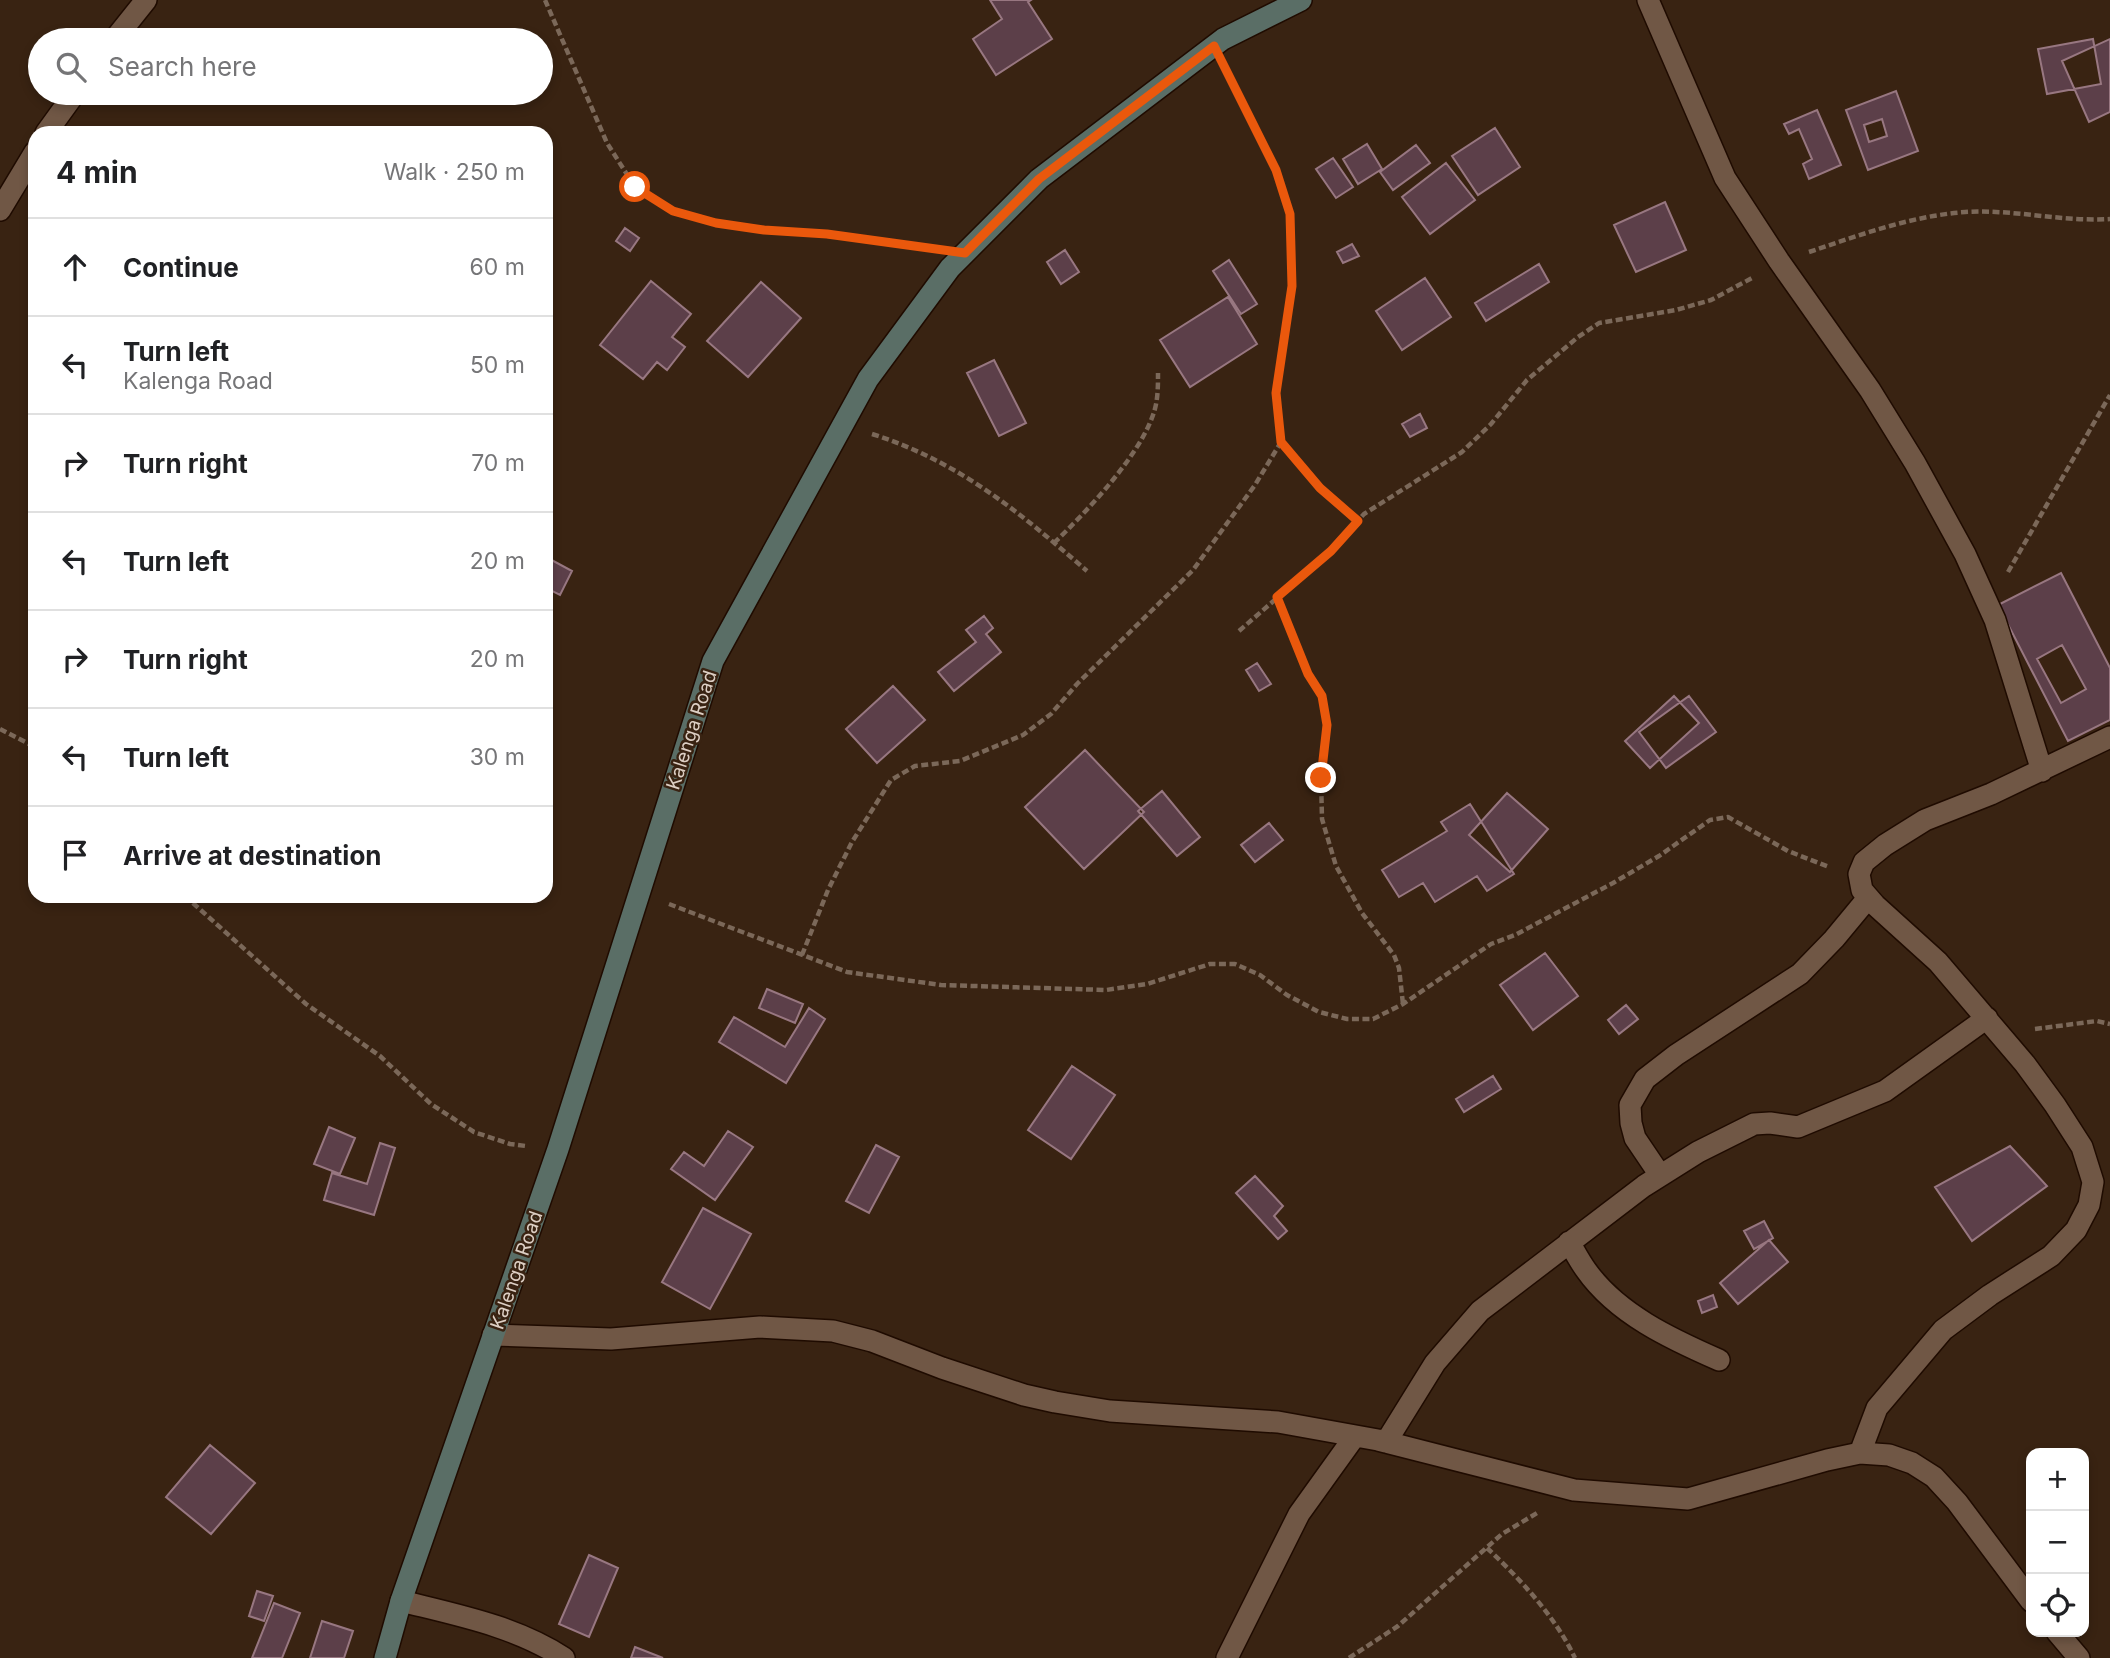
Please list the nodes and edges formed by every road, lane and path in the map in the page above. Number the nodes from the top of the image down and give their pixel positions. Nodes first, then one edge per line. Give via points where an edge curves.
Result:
1 (146, 0) edge
2 (545, 0) edge
3 (1301, 0) edge
4 (1648, 0) edge
5 (124, 28) edge
6 (1214, 46) junction
7 (67, 105) edge
8 (52, 126) edge
9 (28, 164) edge
10 (0, 210) edge
11 (2110, 219) edge
12 (965, 253) junction
13 (1779, 261) junction
14 (1158, 373) dead end
15 (2110, 395) edge
16 (841, 427) junction
17 (1281, 442) junction
18 (1358, 521) junction
19 (1054, 543) junction
20 (1087, 571) dead end
21 (1277, 597) junction
22 (1989, 606) junction
23 (1238, 631) dead end
24 (0, 729) edge
25 (2110, 737) edge
26 (28, 743) edge
27 (2042, 771) junction
28 (1864, 888) junction
29 (640, 892) junction
30 (193, 903) edge
31 (802, 955) junction
32 (1403, 1004) junction
33 (1987, 1018) junction
34 (2110, 1024) edge
35 (2004, 1039) junction
36 (558, 1149) junction
37 (1660, 1175) junction
38 (1569, 1242) junction
39 (493, 1335) junction
40 (1719, 1360) dead end
41 (1355, 1436) junction
42 (1386, 1442) junction
43 (1860, 1453) junction
44 (1574, 1490) junction
45 (1487, 1548) junction
46 (2026, 1594) edge
47 (401, 1601) junction
48 (2061, 1637) edge
49 (385, 1658) edge
50 (564, 1658) edge
51 (1227, 1658) edge
52 (1349, 1658) edge
53 (1575, 1658) edge
54 (2080, 1658) edge

1 - 5 street
2 - 12 path via 607,143 635,187 673,211 728,225
3 - 6 main road, Kalenga Road
4 - 13 street via 1725,178
6 - 12 main road, Kalenga Road via 1039,179
6 - 17 path via 1276,170 1290,214 1292,286 1276,393
7 - 8 street
9 - 10 street
11 - 13 path via 2021,212 1911,219
12 - 16 main road, Kalenga Road via 868,379
13 - 18 path via 1711,300 1599,323 1527,380 1462,452
13 - 22 street via 1915,463
14 - 19 path via 1153,414 1132,456
15 - 22 path
16 - 19 path via 891,440 946,464 980,484
16 - 29 main road, Kalenga Road via 713,661
17 - 18 path via 1320,488
17 - 31 path via 1193,570 1051,714 1023,735 960,761 915,766 891,780 852,842
18 - 21 path
19 - 20 path
21 - 23 path
21 - 32 path via 1325,709 1322,819 1336,866 1362,914 1394,955
22 - 27 street
24 - 26 path
25 - 27 street
27 - 28 street via 1925,820 1885,845 1864,862 1859,874
28 - 32 path via 1728,817 1710,820 1613,883 1491,944
28 - 33 street
28 - 37 street via 1834,939 1800,974 1645,1079 1630,1105 1631,1123 1635,1139
29 - 31 path
29 - 36 main road, Kalenga Road
30 - 36 path via 306,1004 380,1056 430,1104 474,1132 510,1144
31 - 32 path via 846,972 941,985 1106,990 1147,984 1210,964 1235,964 1319,1012 1347,1019 1373,1019
33 - 35 street
33 - 37 street via 1885,1091 1798,1127 1754,1124
34 - 35 path via 2051,1026
35 - 43 street via 2082,1147 2094,1182 2089,1205 2076,1230 2051,1255 1943,1330 1877,1408
36 - 39 main road, Kalenga Road
37 - 38 street
38 - 40 street via 1605,1293 1650,1326
38 - 42 street via 1480,1311 1435,1363
39 - 41 street via 611,1339 760,1327 833,1331 1055,1402 1110,1411 1278,1422
39 - 47 main road, Kalenga Road
41 - 42 street
41 - 51 street via 1299,1514
42 - 44 street
43 - 44 street via 1688,1499
43 - 46 street via 1889,1455 1934,1477
44 - 45 path
45 - 52 path via 1398,1626
45 - 53 path via 1513,1572
47 - 49 main road, Kalenga Road
47 - 50 street via 501,1627
48 - 54 street

